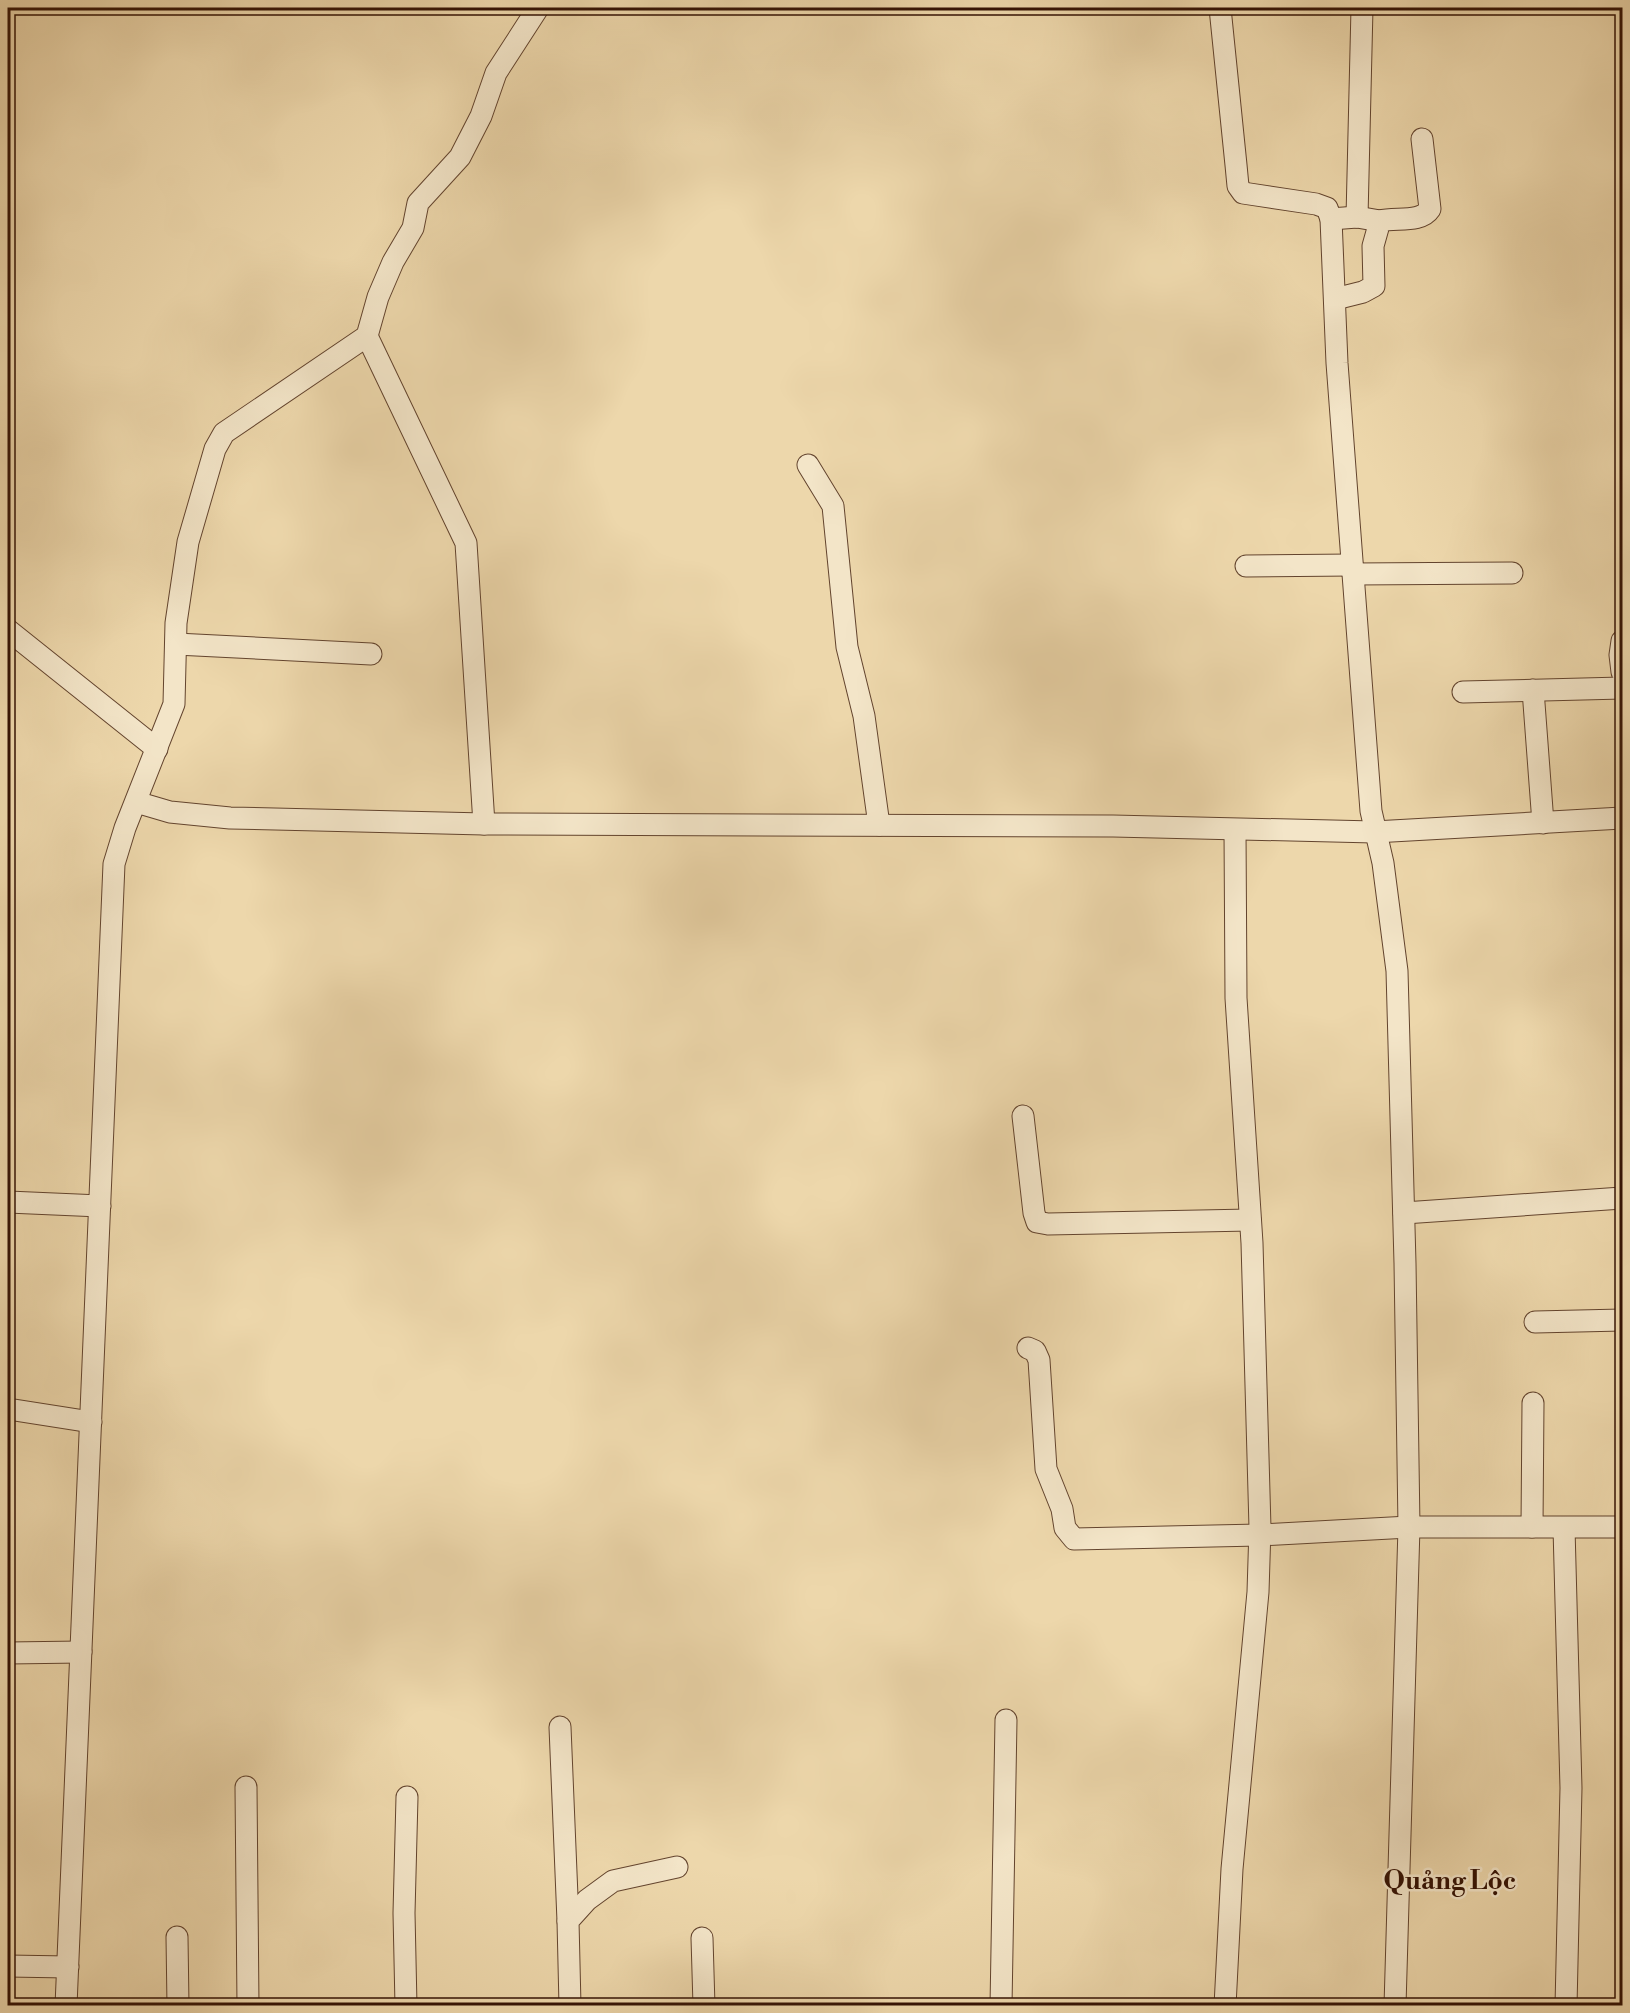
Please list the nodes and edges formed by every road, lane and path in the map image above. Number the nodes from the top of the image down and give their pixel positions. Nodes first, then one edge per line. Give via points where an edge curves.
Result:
1 (538, 8) edge
2 (1220, 8) edge
3 (1362, 8) edge
4 (1422, 139) dead end
5 (1357, 217) junction
6 (1332, 219) junction
7 (1380, 220) junction
8 (1335, 299) junction
9 (367, 336) junction
10 (808, 465) dead end
11 (1246, 566) dead end
12 (1353, 570) junction
13 (1512, 573) dead end
14 (8, 630) edge
15 (1623, 641) edge
16 (176, 644) junction
17 (371, 654) dead end
18 (1623, 672) edge
19 (1623, 688) edge
20 (1533, 690) junction
21 (1463, 692) dead end
22 (157, 749) junction
23 (136, 802) junction
24 (1623, 818) edge
25 (1543, 823) junction
26 (484, 824) junction
27 (879, 825) junction
28 (1235, 830) junction
29 (1374, 832) junction
30 (1023, 1116) dead end
31 (1623, 1198) edge
32 (8, 1202) edge
33 (100, 1206) junction
34 (1404, 1213) junction
35 (1250, 1220) junction
36 (1623, 1320) edge
37 (1535, 1322) dead end
38 (1028, 1348) dead end
39 (1533, 1403) dead end
40 (8, 1409) edge
41 (91, 1422) junction
42 (1409, 1527) junction
43 (1532, 1527) junction
44 (1623, 1527) edge
45 (1564, 1528) junction
46 (1259, 1535) junction
47 (81, 1652) junction
48 (8, 1653) edge
49 (1006, 1720) dead end
50 (560, 1726) dead end
51 (246, 1787) dead end
52 (407, 1797) dead end
53 (677, 1868) dead end
54 (568, 1921) junction
55 (177, 1937) dead end
56 (702, 1938) dead end
57 (8, 1966) edge
58 (68, 1967) junction
59 (66, 2006) edge
60 (178, 2006) edge
61 (248, 2006) edge
62 (406, 2006) edge
63 (570, 2006) edge
64 (704, 2006) edge
65 (1001, 2006) edge
66 (1225, 2006) edge
67 (1395, 2006) edge
68 (1566, 2006) edge

1 - 9 street via 496,73 481,116 460,157 418,203 413,228 378,297
2 - 6 street via 1238,186 1243,193 1328,208
3 - 5 street
4 - 7 street via 1430,209 1420,217
5 - 6 street
5 - 7 street
6 - 8 street
7 - 8 street via 1372,246 1374,286
8 - 12 street
9 - 16 street via 224,433 219,441 188,542
9 - 26 street via 466,543
10 - 27 street via 833,506 847,647 864,716
11 - 12 street
12 - 13 street
12 - 29 street
14 - 22 street
15 - 18 street
16 - 17 street
16 - 22 street via 174,704
19 - 20 street
20 - 21 street
20 - 25 street
22 - 23 street
23 - 26 street via 170,812 231,818
23 - 33 street via 114,864
24 - 25 street
25 - 29 street
26 - 27 street
27 - 28 street
28 - 29 street
28 - 35 street via 1236,998
29 - 34 street via 1383,863 1397,971
30 - 35 street via 1037,1222
31 - 34 street
32 - 33 street
33 - 41 street
34 - 42 street
35 - 46 street
36 - 37 street
38 - 46 street via 1035,1351 1039,1360 1046,1469 1065,1528 1074,1539
39 - 43 street
40 - 41 street
41 - 47 street
42 - 43 street
42 - 46 street
42 - 67 street
43 - 45 street
44 - 45 street
45 - 68 street via 1571,1788
46 - 66 street
47 - 48 street
47 - 58 street
49 - 65 street
50 - 54 street
51 - 61 street
52 - 62 street
53 - 54 street via 613,1881 587,1900
54 - 63 street
55 - 60 street
56 - 64 street
57 - 58 street
58 - 59 street

